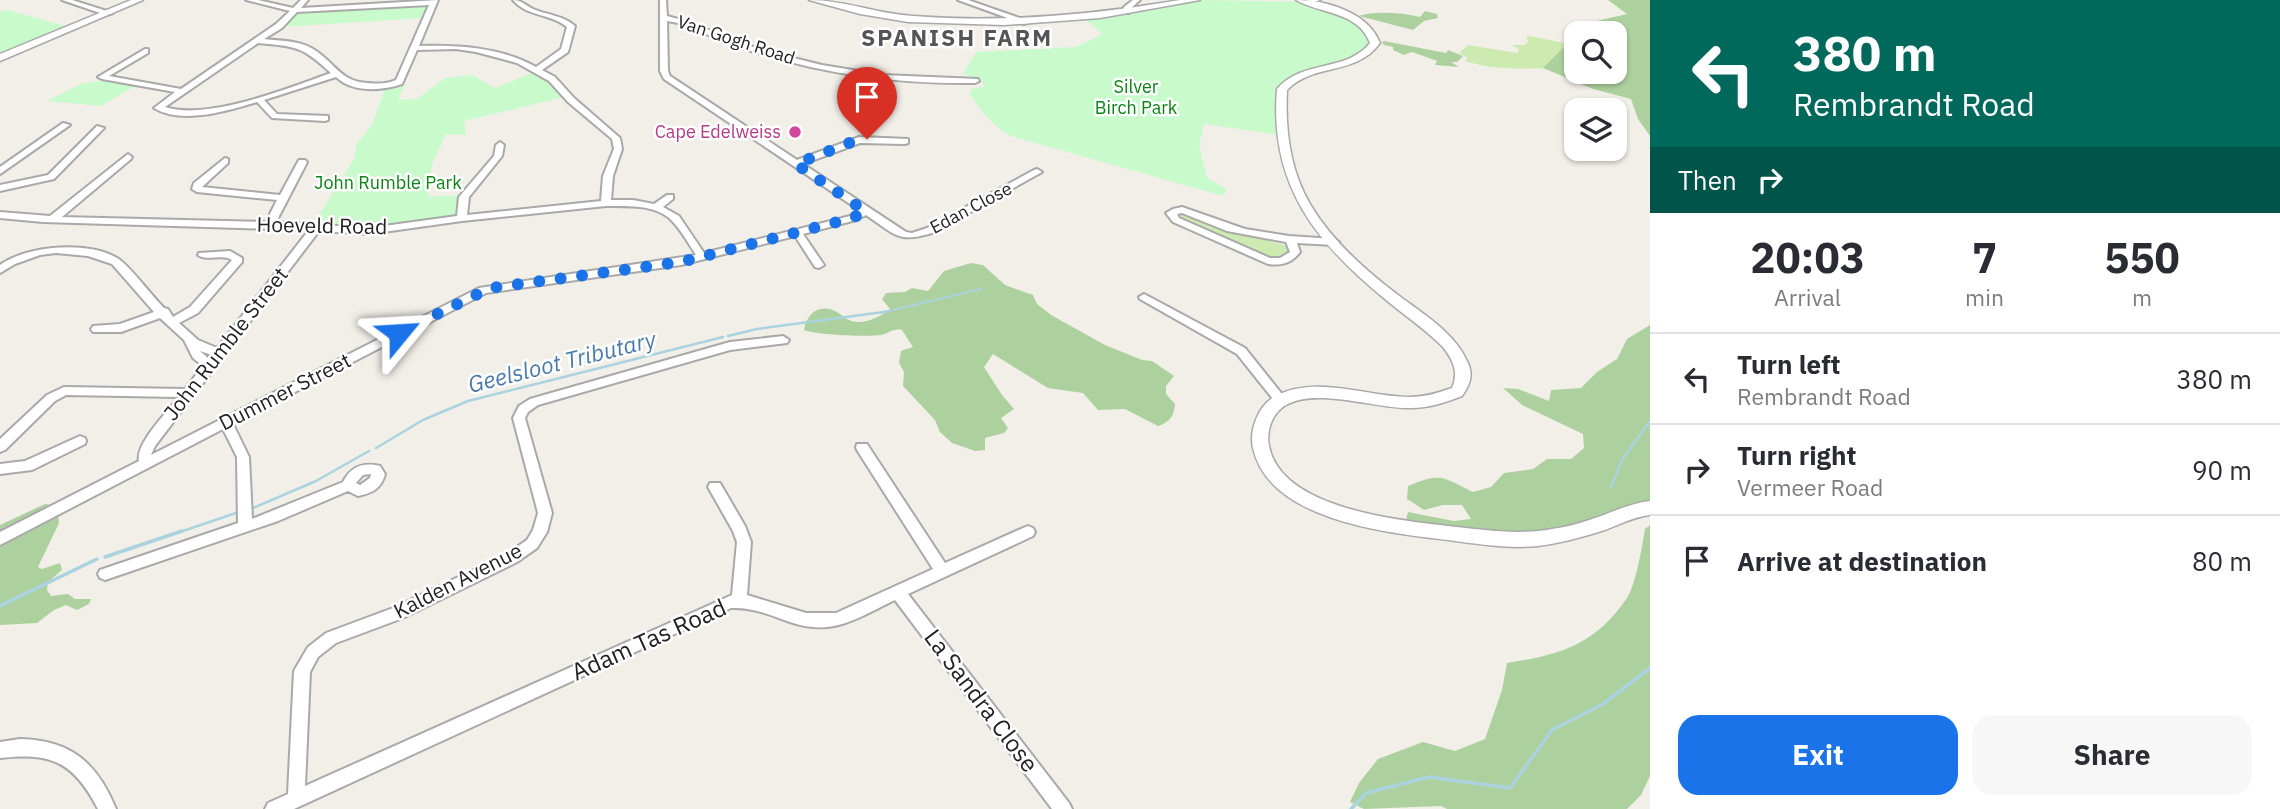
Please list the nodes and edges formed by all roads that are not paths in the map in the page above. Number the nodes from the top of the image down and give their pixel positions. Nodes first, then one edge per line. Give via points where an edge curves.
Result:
1 (65, 0) edge
2 (139, 0) edge
3 (249, 0) edge
4 (305, 0) edge
5 (516, 0) edge
6 (663, 0) edge
7 (813, 0) edge
8 (961, 0) edge
9 (1138, 0) edge
10 (1196, 0) edge
11 (1309, 1) edge
12 (434, 2) edge
13 (294, 10) junction
14 (1126, 11) junction
15 (108, 13) junction
16 (663, 18) junction
17 (1027, 22) junction
18 (257, 41) junction
19 (414, 48) junction
20 (145, 51) dead end
21 (0, 58) edge
22 (538, 69) junction
23 (336, 74) junction
24 (975, 81) dead end
25 (392, 86) joint
26 (181, 91) junction
27 (258, 99) junction
28 (325, 118) dead end
29 (66, 125) dead end
30 (100, 128) dead end
31 (905, 141) dead end
32 (500, 145) dead end
33 (128, 157) dead end
34 (225, 161) dead end
35 (302, 162) dead end
36 (796, 164) junction
37 (0, 171) edge
38 (1037, 172) dead end
39 (1, 185) edge
40 (670, 197) dead end
41 (281, 198) junction
42 (606, 203) junction
43 (656, 207) junction
44 (865, 211) junction
45 (0, 215) edge
46 (462, 218) junction
47 (53, 219) junction
48 (270, 225) junction
49 (317, 228) junction
50 (389, 230) junction
51 (797, 232) junction
52 (389, 241) dead end
53 (1291, 241) junction
54 (1334, 242) junction
55 (203, 255) dead end
56 (702, 257) junction
57 (819, 265) dead end
58 (0, 270) edge
59 (1144, 298) dead end
60 (164, 312) junction
61 (173, 322) junction
62 (97, 329) dead end
63 (190, 340) junction
64 (775, 343) dead end
65 (219, 353) junction
66 (211, 364) junction
67 (188, 393) junction
68 (1281, 401) junction
69 (226, 422) junction
70 (80, 441) dead end
71 (0, 447) edge
72 (862, 447) dead end
73 (146, 463) junction
74 (0, 469) edge
75 (349, 485) dead end
76 (715, 487) dead end
77 (1650, 508) edge
78 (245, 527) junction
79 (1028, 531) dead end
80 (0, 539) edge
81 (943, 572) junction
82 (105, 574) dead end
83 (898, 593) junction
84 (739, 601) junction
85 (0, 750) edge
86 (296, 799) junction
87 (107, 809) edge
88 (274, 809) edge
89 (1063, 809) edge

1 - 15 street
2 - 15 street
3 - 13 street
4 - 13 street
5 - 22 street via 526,9 571,26 565,50
6 - 16 street
7 - 17 street via 880,17
8 - 17 street
9 - 14 street
10 - 14 street
11 - 54 street via 1350,16 1374,38 1372,48 1363,56 1298,75 1282,89 1294,184 1310,214
12 - 13 street
12 - 19 street
13 - 18 street
14 - 17 street
15 - 21 street
16 - 24 street, Van Gogh Road via 836,71 935,82
16 - 36 street via 667,77
18 - 23 street via 310,50
18 - 26 street
19 - 22 street via 470,48
19 - 25 street via 399,82
20 - 26 street via 102,77
22 - 42 street via 615,138 618,149 608,176
23 - 25 street via 355,85
23 - 27 street
26 - 27 street via 160,105 160,110 214,111
27 - 28 street via 275,116
29 - 37 street
30 - 39 street via 51,177
31 - 36 street via 859,140
32 - 46 street via 498,156 464,197
33 - 47 street
34 - 41 street via 196,188
35 - 41 street
36 - 44 street
38 - 44 street, Edan Close via 920,235 903,235
40 - 43 street
41 - 48 street
42 - 43 street, Hoeveld Road
42 - 46 street, Hoeveld Road
43 - 56 street via 680,222
44 - 51 street, Dummer Street
45 - 47 street, Hoeveld Road
46 - 50 street, Hoeveld Road
47 - 48 street, Hoeveld Road
48 - 49 street, Hoeveld Road
49 - 50 street, Hoeveld Road
49 - 65 street, John Rumble Street
50 - 52 street
51 - 56 street, Dummer Street
51 - 57 street
53 - 53 street via 1217,224 1185,211 1171,213 1176,220 1268,261 1292,257
53 - 54 street
54 - 68 street via 1447,343 1461,362 1462,383 1451,395 1420,403 1308,394
55 - 61 street via 230,254 238,260 194,310
56 - 69 street, Dummer Street via 483,290
58 - 60 street via 31,255 90,251 116,262
59 - 68 street via 1241,351
60 - 61 street
60 - 62 street via 121,328
61 - 63 street
63 - 65 street
63 - 66 street via 203,362
64 - 86 street, Kalden Avenue via 730,346 534,401 523,409 519,418 545,513 540,532 512,558 398,613 331,638 313,652 302,671
65 - 66 street, John Rumble Street
66 - 67 street, John Rumble Street
67 - 71 street via 64,391
67 - 73 street, John Rumble Street via 149,444
68 - 77 street via 1265,418 1261,430 1260,446 1266,461 1305,498 1347,515 1418,530 1521,540 1579,531
69 - 73 street, Dummer Street
69 - 78 street via 243,457
70 - 74 street via 27,466
72 - 81 street
73 - 80 street, Dummer Street
75 - 78 street
76 - 84 street via 744,542
78 - 82 street
79 - 81 street, Adam Tas Road
81 - 83 street, Adam Tas Road
83 - 84 street, Adam Tas Road via 827,622 796,619 758,603
83 - 89 street, La Sandra Close
84 - 86 street, Adam Tas Road
85 - 87 street via 37,747 62,754 79,764 97,786
86 - 88 street, Adam Tas Road

